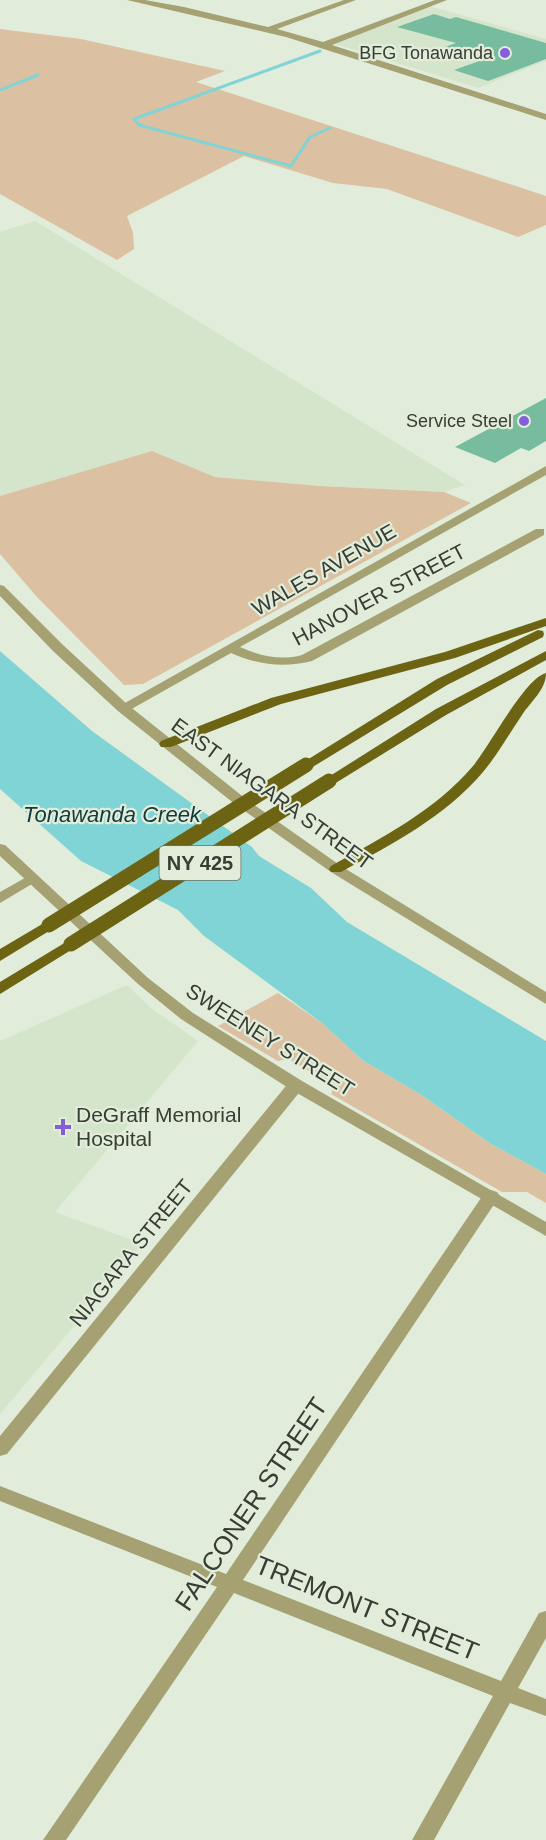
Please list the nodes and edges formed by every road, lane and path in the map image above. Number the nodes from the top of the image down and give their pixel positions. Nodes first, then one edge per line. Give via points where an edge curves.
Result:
1 (131, 0) edge
2 (352, 0) edge
3 (443, 0) edge
4 (270, 29) junction
5 (324, 45) junction
6 (546, 117) edge
7 (546, 470) edge
8 (540, 532) dead end
9 (0, 589) edge
10 (546, 622) edge
11 (546, 631) edge
12 (231, 648) junction
13 (546, 655) edge
14 (546, 677) edge
15 (123, 708) junction
16 (166, 744) junction
17 (0, 848) edge
18 (336, 869) junction
19 (32, 878) junction
20 (0, 899) edge
21 (0, 956) edge
22 (0, 989) edge
23 (546, 999) edge
24 (297, 1084) junction
25 (491, 1196) junction
26 (546, 1230) edge
27 (0, 1449) edge
28 (0, 1493) edge
29 (231, 1582) junction
30 (546, 1618) edge
31 (505, 1692) junction
32 (546, 1708) edge
33 (54, 1840) edge
34 (423, 1840) edge

1 - 4 street
2 - 4 street
3 - 5 street
4 - 5 street
5 - 6 street
7 - 12 street, WALES AVENUE
8 - 12 street, HANOVER STREET via 307,658 273,662
9 - 15 street, EAST NIAGARA STREET
10 - 16 main road via 450,655 276,701
11 - 21 main road, NY 425, bridge via 442,682
12 - 15 street, WALES AVENUE
13 - 22 main road, NY 425, bridge via 441,712
14 - 18 main road via 464,785 417,822
15 - 16 street, EAST NIAGARA STREET
16 - 18 street, EAST NIAGARA STREET
17 - 19 street, SWEENEY STREET
18 - 23 street, EAST NIAGARA STREET
19 - 20 street
19 - 24 street, SWEENEY STREET via 160,996
24 - 25 street, SWEENEY STREET
24 - 27 street, NIAGARA STREET
25 - 26 street, SWEENEY STREET
25 - 29 street, FALCONER STREET
28 - 29 street, TREMONT STREET
29 - 31 street, TREMONT STREET
29 - 33 street, FALCONER STREET
30 - 31 street
31 - 32 street, TREMONT STREET
31 - 34 street

